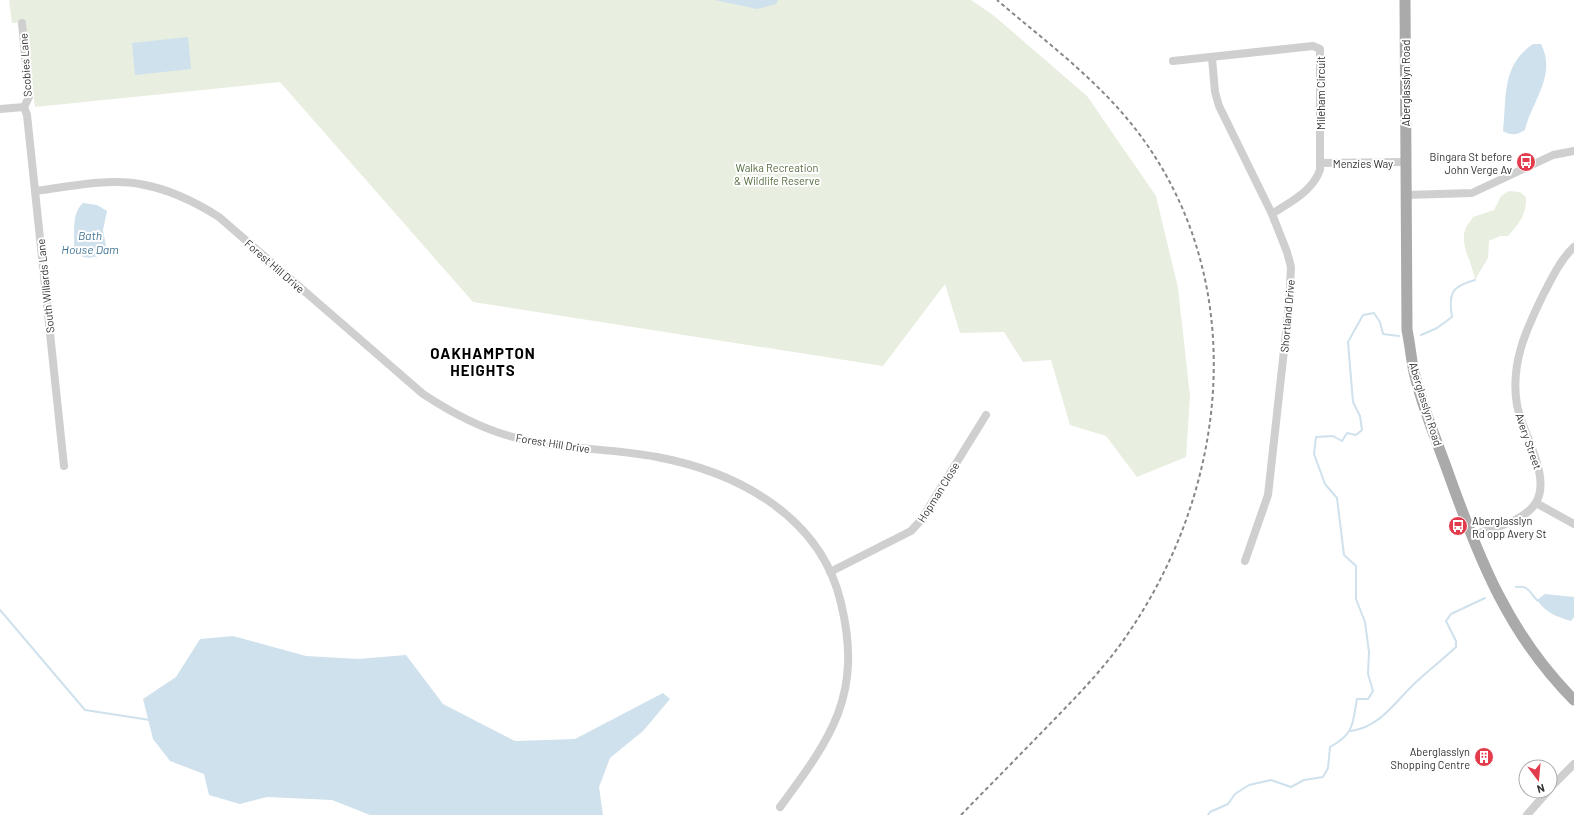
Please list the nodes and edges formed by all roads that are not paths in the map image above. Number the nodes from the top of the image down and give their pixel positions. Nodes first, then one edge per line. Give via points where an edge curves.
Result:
1 (1405, 0) edge
2 (22, 23) dead end
3 (1212, 58) junction
4 (1173, 61) dead end
5 (24, 107) junction
6 (0, 109) edge
7 (1574, 151) edge
8 (1405, 162) junction
9 (1320, 163) junction
10 (35, 191) junction
11 (1406, 195) junction
12 (1272, 214) junction
13 (1574, 247) edge
14 (986, 415) dead end
15 (64, 466) dead end
16 (1536, 503) junction
17 (1574, 524) edge
18 (1471, 536) junction
19 (1245, 561) dead end
20 (830, 572) junction
21 (1574, 700) edge
22 (1574, 764) edge
23 (1558, 780) edge
24 (1541, 799) edge
25 (780, 808) dead end
26 (1527, 815) edge

1 - 8 main road, Aberglasslyn Road
2 - 5 street, Scobies Lane via 29,97
3 - 4 street, Mileham Circuit
3 - 9 street, Mileham Circuit via 1313,46 1320,49
3 - 12 street, Shortland Drive via 1214,92 1219,106
5 - 6 street, Scobies Lane
5 - 10 street, South Willards Lane
7 - 11 street via 1553,155 1472,193
8 - 9 street, Menzies Way
8 - 11 main road, Aberglasslyn Road
9 - 12 street, Mileham Circuit via 1318,176 1309,188
10 - 15 street, South Willards Lane
10 - 20 street, Forest Hill Drive via 99,183 138,184 167,191 195,202 219,217 423,394 440,405 478,425 516,438 655,456 698,466 739,483 772,502 792,518 812,541
11 - 18 main road, Aberglasslyn Road via 1408,330 1414,372
12 - 19 street, Shortland Drive via 1287,252 1291,267 1291,284 1268,495
13 - 16 street, Avery Street via 1554,274 1524,333 1518,359 1517,405 1541,479
14 - 20 street, Hopman Close via 922,520 911,531
16 - 17 street
16 - 18 street via 1523,515
18 - 21 main road, Aberglasslyn Road via 1513,624
20 - 25 street, Forest Hill Drive via 840,597 848,638 846,688 830,734
22 - 23 street
24 - 26 street

